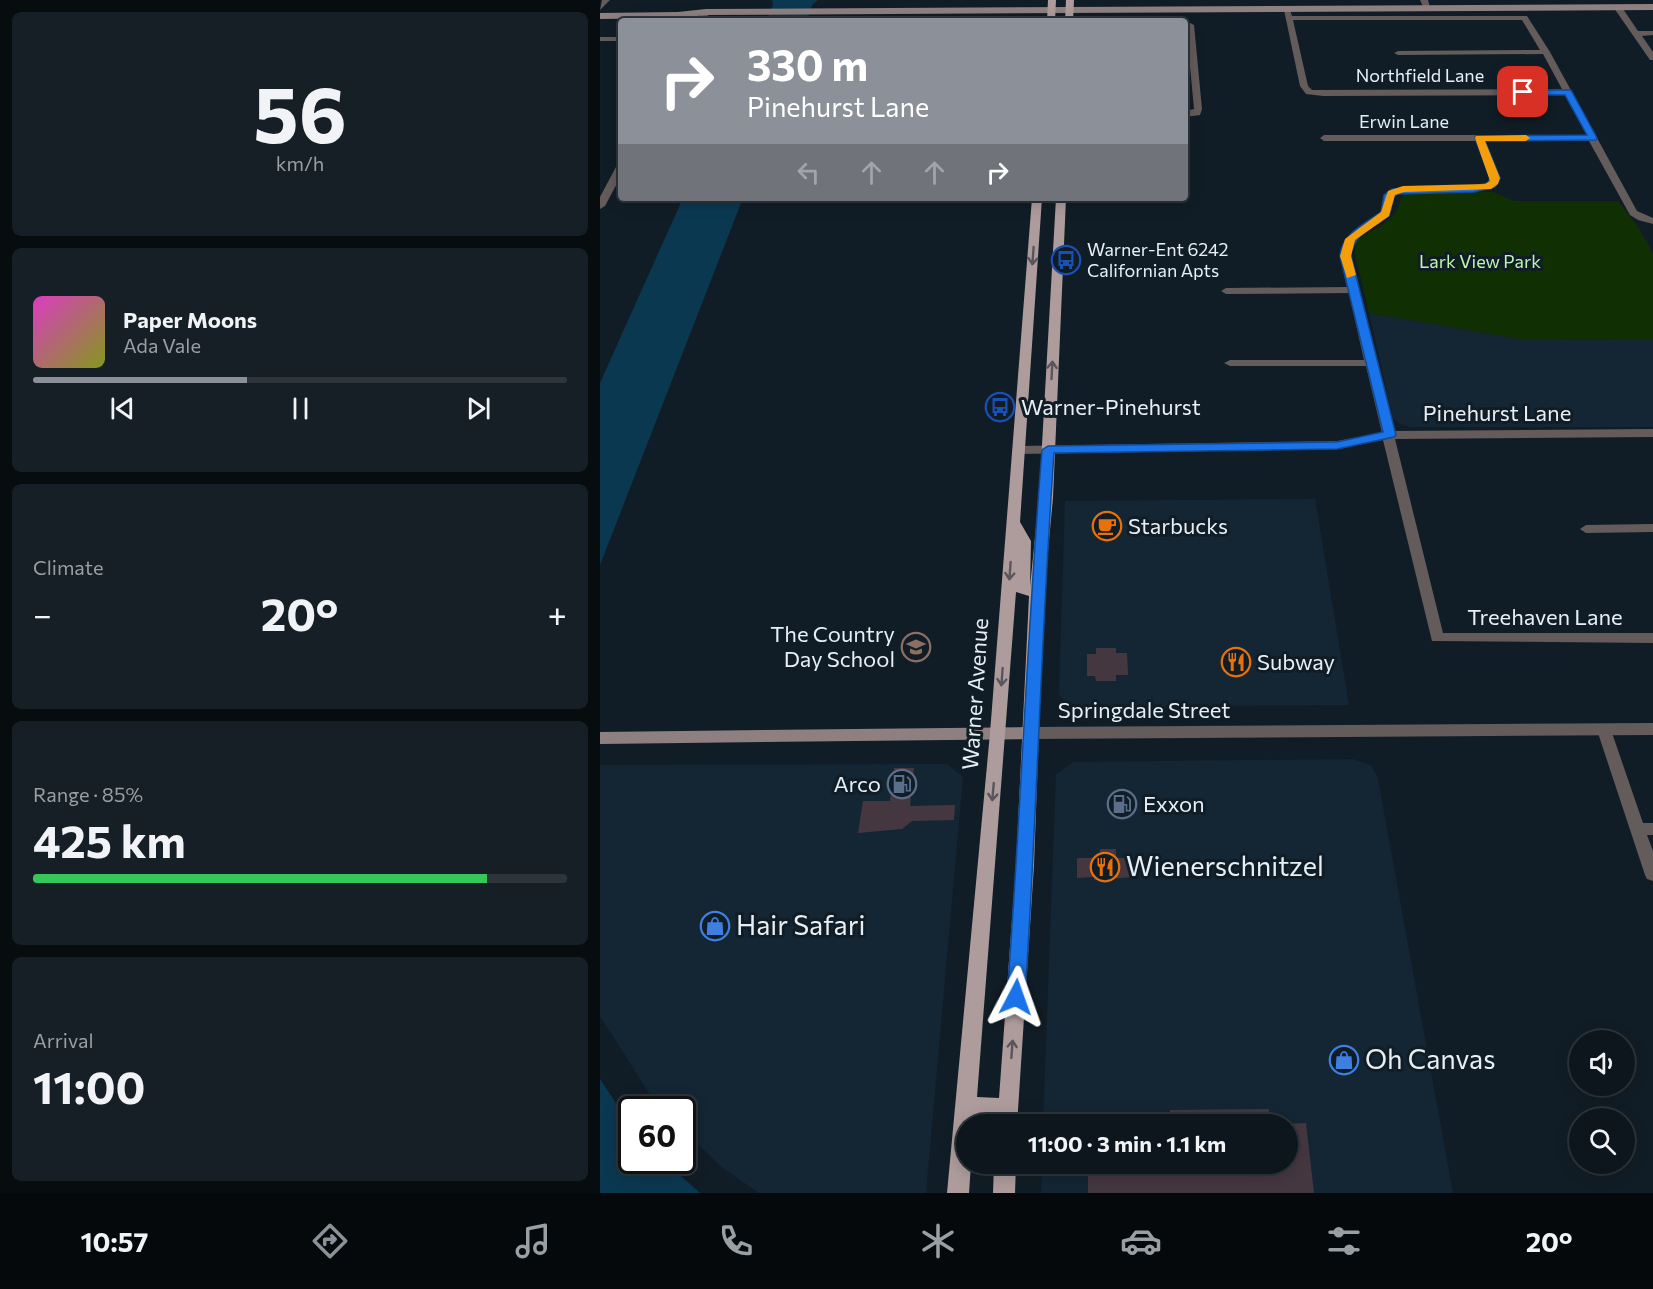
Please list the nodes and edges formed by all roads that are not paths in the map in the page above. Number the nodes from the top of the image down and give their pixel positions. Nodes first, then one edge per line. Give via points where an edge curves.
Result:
1 (606, 0) edge
2 (1052, 0) edge
3 (1070, 0) edge
4 (1426, 4) edge
5 (1653, 7) edge
6 (600, 8) edge
7 (1618, 8) junction
8 (706, 12) junction
9 (1287, 14) junction
10 (600, 16) edge
11 (1052, 16) edge
12 (1069, 16) edge
13 (703, 18) edge
14 (1190, 25) dead end
15 (1636, 33) junction
16 (1653, 33) edge
17 (600, 39) edge
18 (618, 39) edge
19 (1546, 52) junction
20 (1398, 53) dead end
21 (1653, 58) edge
22 (1568, 92) junction
23 (1188, 114) edge
24 (1324, 138) dead end
25 (1479, 138) junction
26 (1593, 138) junction
27 (618, 173) edge
28 (1037, 201) edge
29 (1061, 201) edge
30 (600, 206) edge
31 (1653, 221) edge
32 (1354, 290) junction
33 (1226, 291) dead end
34 (1230, 363) dead end
35 (1371, 363) junction
36 (1653, 433) edge
37 (1390, 435) junction
38 (1019, 450) junction
39 (1048, 450) junction
40 (1013, 521) junction
41 (1653, 528) edge
42 (1586, 529) dead end
43 (1037, 593) junction
44 (1653, 638) edge
45 (1653, 729) edge
46 (1604, 730) junction
47 (1031, 733) junction
48 (998, 734) junction
49 (600, 738) edge
50 (1645, 829) edge
51 (1653, 875) edge
52 (965, 1106) junction
53 (999, 1114) edge
54 (1008, 1114) edge
55 (1005, 1174) edge
56 (958, 1193) edge
57 (1004, 1193) edge

1 - 6 street
2 - 11 main road
3 - 12 main road
4 - 7 main road
4 - 9 main road
5 - 7 main road
6 - 8 main road via 684,8
7 - 15 street
8 - 10 main road
8 - 11 main road
8 - 13 street
9 - 12 main road
9 - 19 street via 1518,17 1527,20
9 - 22 street, Northfield Lane via 1304,86 1309,92
11 - 12 main road
14 - 23 street via 1198,109 1197,113
15 - 16 street
15 - 21 street
17 - 18 street
19 - 20 street
19 - 22 street
22 - 26 street
24 - 25 street, Erwin Lane
25 - 26 street, Erwin Lane
25 - 32 street via 1495,178 1491,185 1395,191 1389,195 1386,214 1350,239 1346,256
26 - 31 street via 1633,213
27 - 30 street
28 -> 38 main road, Warner Avenue
39 -> 29 main road
32 - 33 street
32 - 35 street
34 - 35 street
35 - 37 street
36 - 37 street, Pinehurst Lane
37 - 39 street, Pinehurst Lane via 1337,446
37 - 44 street, Treehaven Lane via 1437,639
38 - 39 street, Pinehurst Lane
38 - 40 main road, Warner Avenue
39 - 43 main road
40 - 43 main road via 1024,541 1022,590
40 -> 48 main road, Warner Avenue
41 - 42 street
43 - 47 main road
45 - 46 street, Springdale Street
46 - 47 street, Springdale Street
46 - 50 street
47 - 48 main road, Springdale Street
54 -> 47 main road
48 - 49 main road, Springdale Street
48 -> 52 main road, Warner Avenue
50 - 51 street
52 - 53 main road
52 - 56 main road, Warner Avenue
55 - 57 main road

